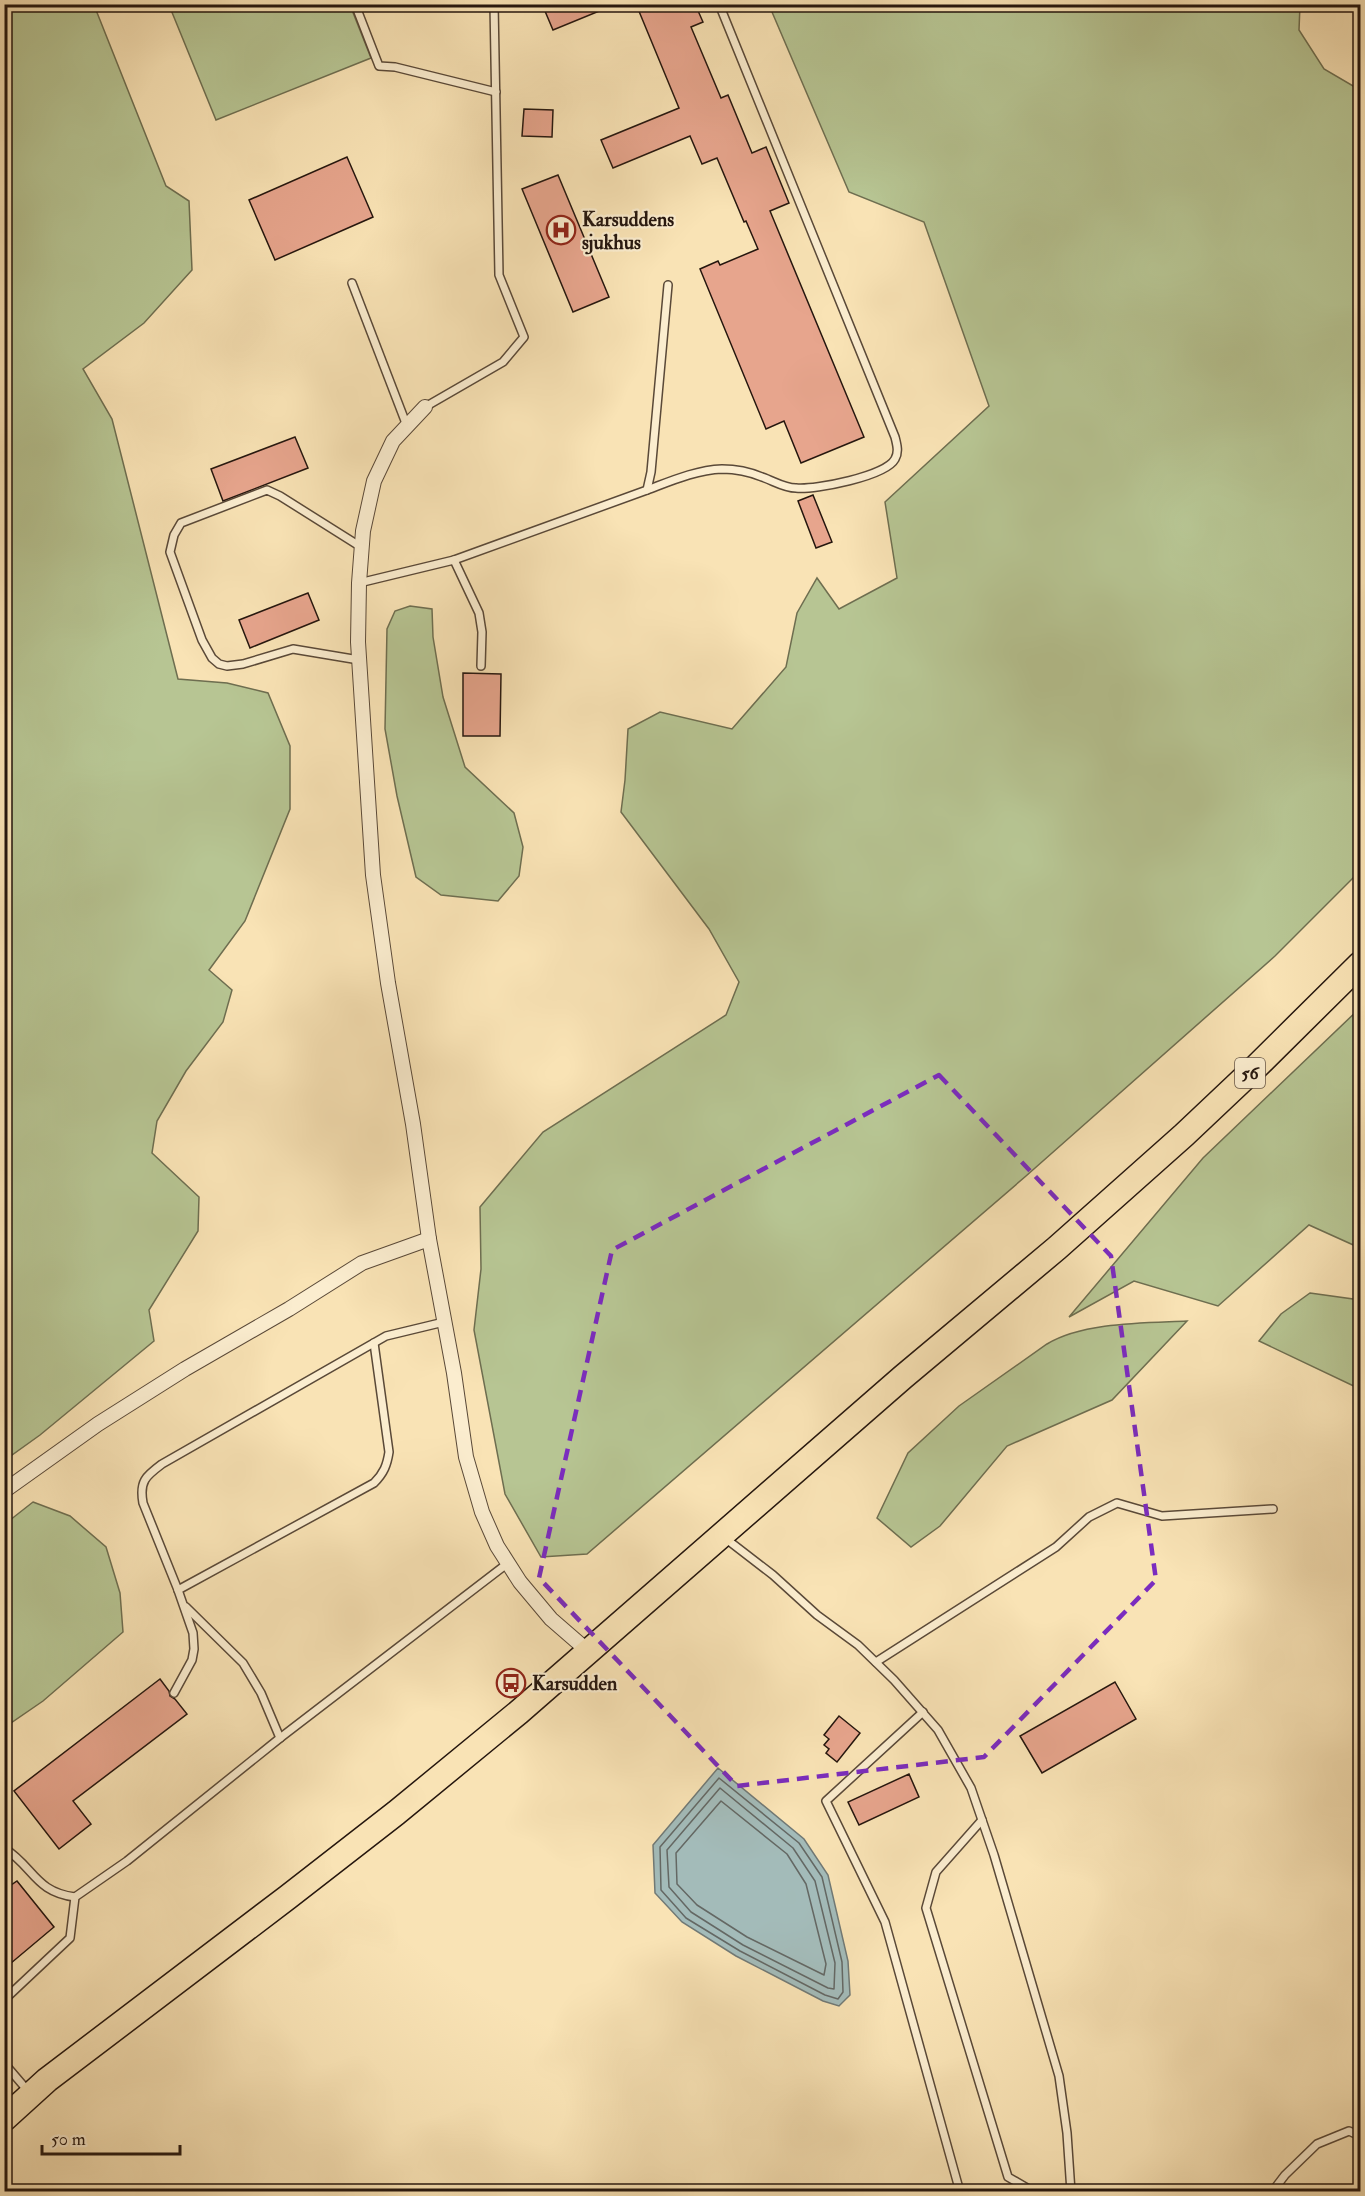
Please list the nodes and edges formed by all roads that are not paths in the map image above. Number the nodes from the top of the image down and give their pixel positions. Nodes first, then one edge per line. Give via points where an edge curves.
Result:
1 (355, 4) edge
2 (494, 4) edge
3 (719, 4) edge
4 (496, 92) junction
5 (352, 283) dead end
6 (668, 285) dead end
7 (425, 407) joint
8 (408, 426) junction
9 (647, 490) junction
10 (362, 548) junction
11 (454, 560) junction
12 (359, 583) junction
13 (359, 660) junction
14 (481, 666) dead end
15 (1360, 964) edge
16 (429, 1239) junction
17 (444, 1322) junction
18 (374, 1343) junction
19 (4, 1491) edge
20 (1273, 1509) dead end
21 (723, 1536) junction
22 (508, 1563) junction
23 (178, 1590) junction
24 (184, 1606) junction
25 (589, 1652) junction
26 (876, 1662) junction
27 (174, 1693) dead end
28 (922, 1712) junction
29 (280, 1738) junction
30 (982, 1821) junction
31 (4, 1848) edge
32 (75, 1897) junction
33 (4, 2000) edge
34 (4, 2063) edge
35 (31, 2094) junction
36 (4, 2119) edge
37 (1360, 2136) edge
38 (960, 2192) edge
39 (1034, 2192) edge
40 (1071, 2192) edge
41 (1272, 2192) edge

1 - 4 lane via 379,66
2 - 4 lane
3 - 9 lane via 895,437 897,458 877,473 797,489 761,476 722,469
4 - 7 lane via 499,275 524,337 503,362
5 - 8 lane
6 - 9 lane
7 - 8 street
8 - 10 street via 393,441 374,481
9 - 11 lane
10 - 12 street
10 - 13 lane via 267,490 181,523 170,552 202,640 219,664 243,664 293,649
11 - 12 lane
11 - 14 lane via 479,613
12 - 13 street
13 - 16 street via 373,875
15 - 21 highway, 56 via 1184,1135
16 - 17 street
16 - 19 street via 362,1263 98,1424
17 - 18 lane via 386,1336
17 - 22 street via 466,1457 482,1512
18 - 23 lane via 389,1452 382,1475 374,1483
18 - 23 lane via 147,1476 141,1493 143,1503
20 - 26 lane via 1162,1516 1117,1503 1089,1517 1056,1547
21 - 25 highway, 56
21 - 26 lane
22 - 25 street via 551,1619
22 - 29 lane
23 - 24 lane
24 - 27 lane via 194,1650
24 - 29 lane via 243,1663
25 - 35 highway, 56 via 396,1813
26 - 28 lane
28 - 30 lane via 938,1730 971,1788
28 - 38 lane via 826,1801 885,1922
29 - 32 lane via 127,1861
30 - 39 lane via 936,1872 926,1908 1008,2177
30 - 40 lane via 1059,2076
31 - 32 lane via 43,1887
32 - 33 lane via 70,1938
34 - 35 lane
35 - 36 highway, 56
37 - 41 lane via 1349,2131 1317,2144

